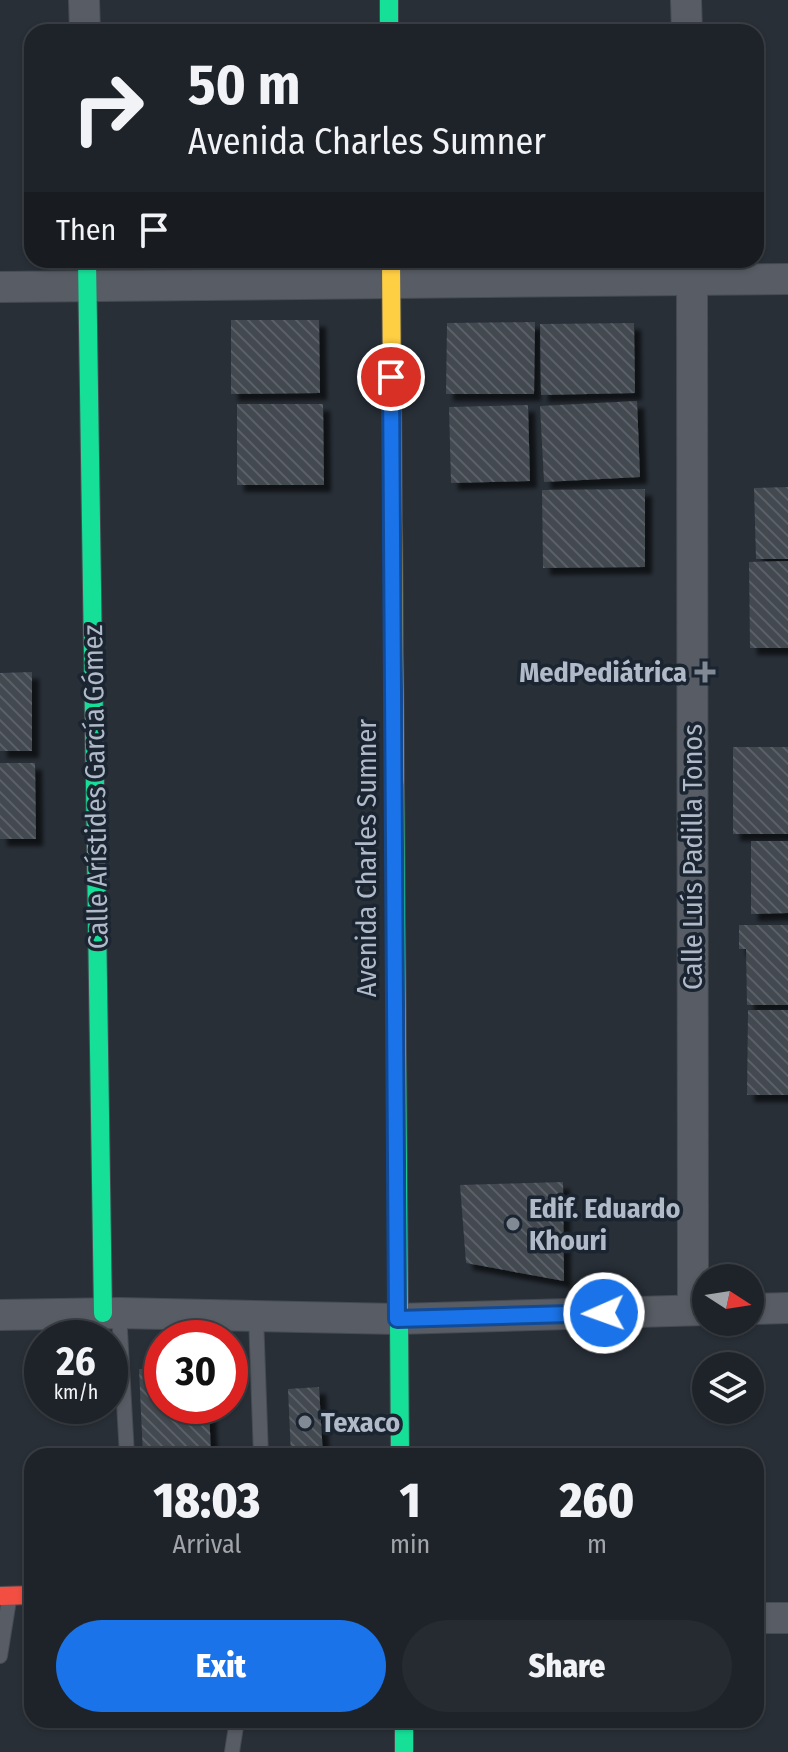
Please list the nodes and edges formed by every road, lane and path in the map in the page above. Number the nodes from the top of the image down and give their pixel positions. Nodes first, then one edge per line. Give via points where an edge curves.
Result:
1 (84, 0) edge
2 (389, 0) edge
3 (686, 0) edge
4 (85, 24) edge
5 (389, 24) edge
6 (687, 24) edge
7 (692, 270) edge
8 (391, 271) edge
9 (87, 274) edge
10 (788, 279) edge
11 (0, 287) edge
12 (699, 1264) edge
13 (788, 1308) edge
14 (764, 1309) edge
15 (692, 1310) edge
16 (111, 1313) junction
17 (0, 1315) edge
18 (256, 1316) junction
19 (397, 1319) junction
20 (126, 1448) edge
21 (261, 1448) edge
22 (400, 1448) edge
23 (5, 1596) edge
24 (764, 1618) edge
25 (788, 1618) edge
26 (0, 1656) edge
27 (236, 1728) edge
28 (404, 1728) edge
29 (232, 1752) edge
30 (404, 1752) edge

1 - 4 street
2 - 5 street
3 - 6 street
7 - 8 street
7 - 10 street
7 - 12 street, Calle Luís Padilla Tonos
8 - 9 street
8 - 19 street, Avenida Charles Sumner
9 - 11 street
9 - 16 street, Calle Arístides García Gómez
13 - 14 street
15 - 19 street
16 - 17 street
16 - 18 street
16 - 20 lane
18 - 19 street
18 - 21 lane
19 - 22 street, Avenida Charles Sumner
23 - 26 lane
24 - 25 street
27 - 29 lane
28 - 30 street

